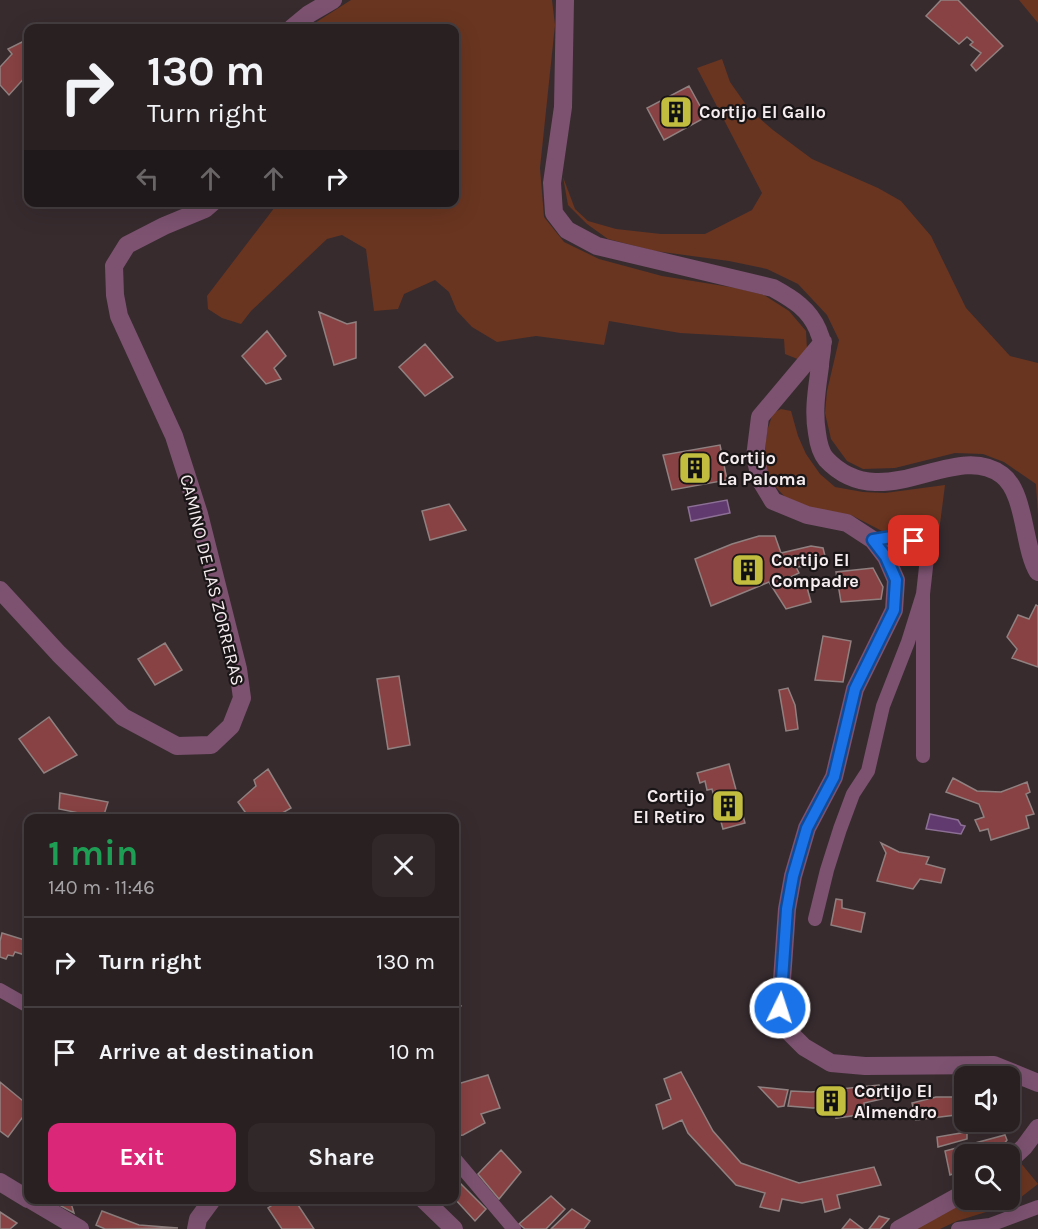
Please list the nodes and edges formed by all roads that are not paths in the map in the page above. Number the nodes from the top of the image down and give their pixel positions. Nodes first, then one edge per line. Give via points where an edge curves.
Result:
1 (333, 0) edge
2 (565, 0) edge
3 (297, 24) edge
4 (207, 207) edge
5 (823, 342) junction
6 (873, 540) junction
7 (1038, 573) edge
8 (0, 590) edge
9 (924, 594) junction
10 (923, 756) dead end
11 (815, 919) dead end
12 (0, 990) edge
13 (24, 1004) edge
14 (1038, 1083) edge
15 (1038, 1128) edge
16 (1020, 1151) edge
17 (459, 1164) edge
18 (0, 1182) edge
19 (24, 1196) edge
20 (954, 1199) edge
21 (38, 1204) edge
22 (209, 1204) edge
23 (428, 1204) edge
24 (1038, 1207) edge
25 (80, 1229) edge
26 (195, 1229) edge
27 (454, 1229) edge
28 (514, 1229) edge
29 (899, 1229) edge
30 (958, 1229) edge

1 - 3 street
2 - 5 street via 563,107 552,183 554,213 567,230 597,246 773,288 795,300 812,317
4 - 8 street, CAMINO DE LAS ZORRERAS via 127,246 114,266 115,295 119,316 174,436 200,514 238,669 242,698 231,726 211,745 177,747 123,717
5 - 6 street via 760,417 755,457 761,481 774,501 807,515 847,523
5 - 7 street via 814,414 825,458 851,478 875,484 959,467 982,467 1003,476 1015,493
6 - 9 lane via 898,536 914,541 927,558
6 - 14 street via 896,580 894,610 855,689 834,777 807,828 793,876 780,1008 788,1031 804,1047 831,1063 994,1065
9 - 10 lane
9 - 11 lane via 883,706 867,771 840,829
12 - 13 lane
15 - 16 street
17 - 28 lane
18 - 19 street
20 - 29 street
21 - 25 street
22 - 26 street
23 - 27 street
24 - 30 lane via 990,1225

